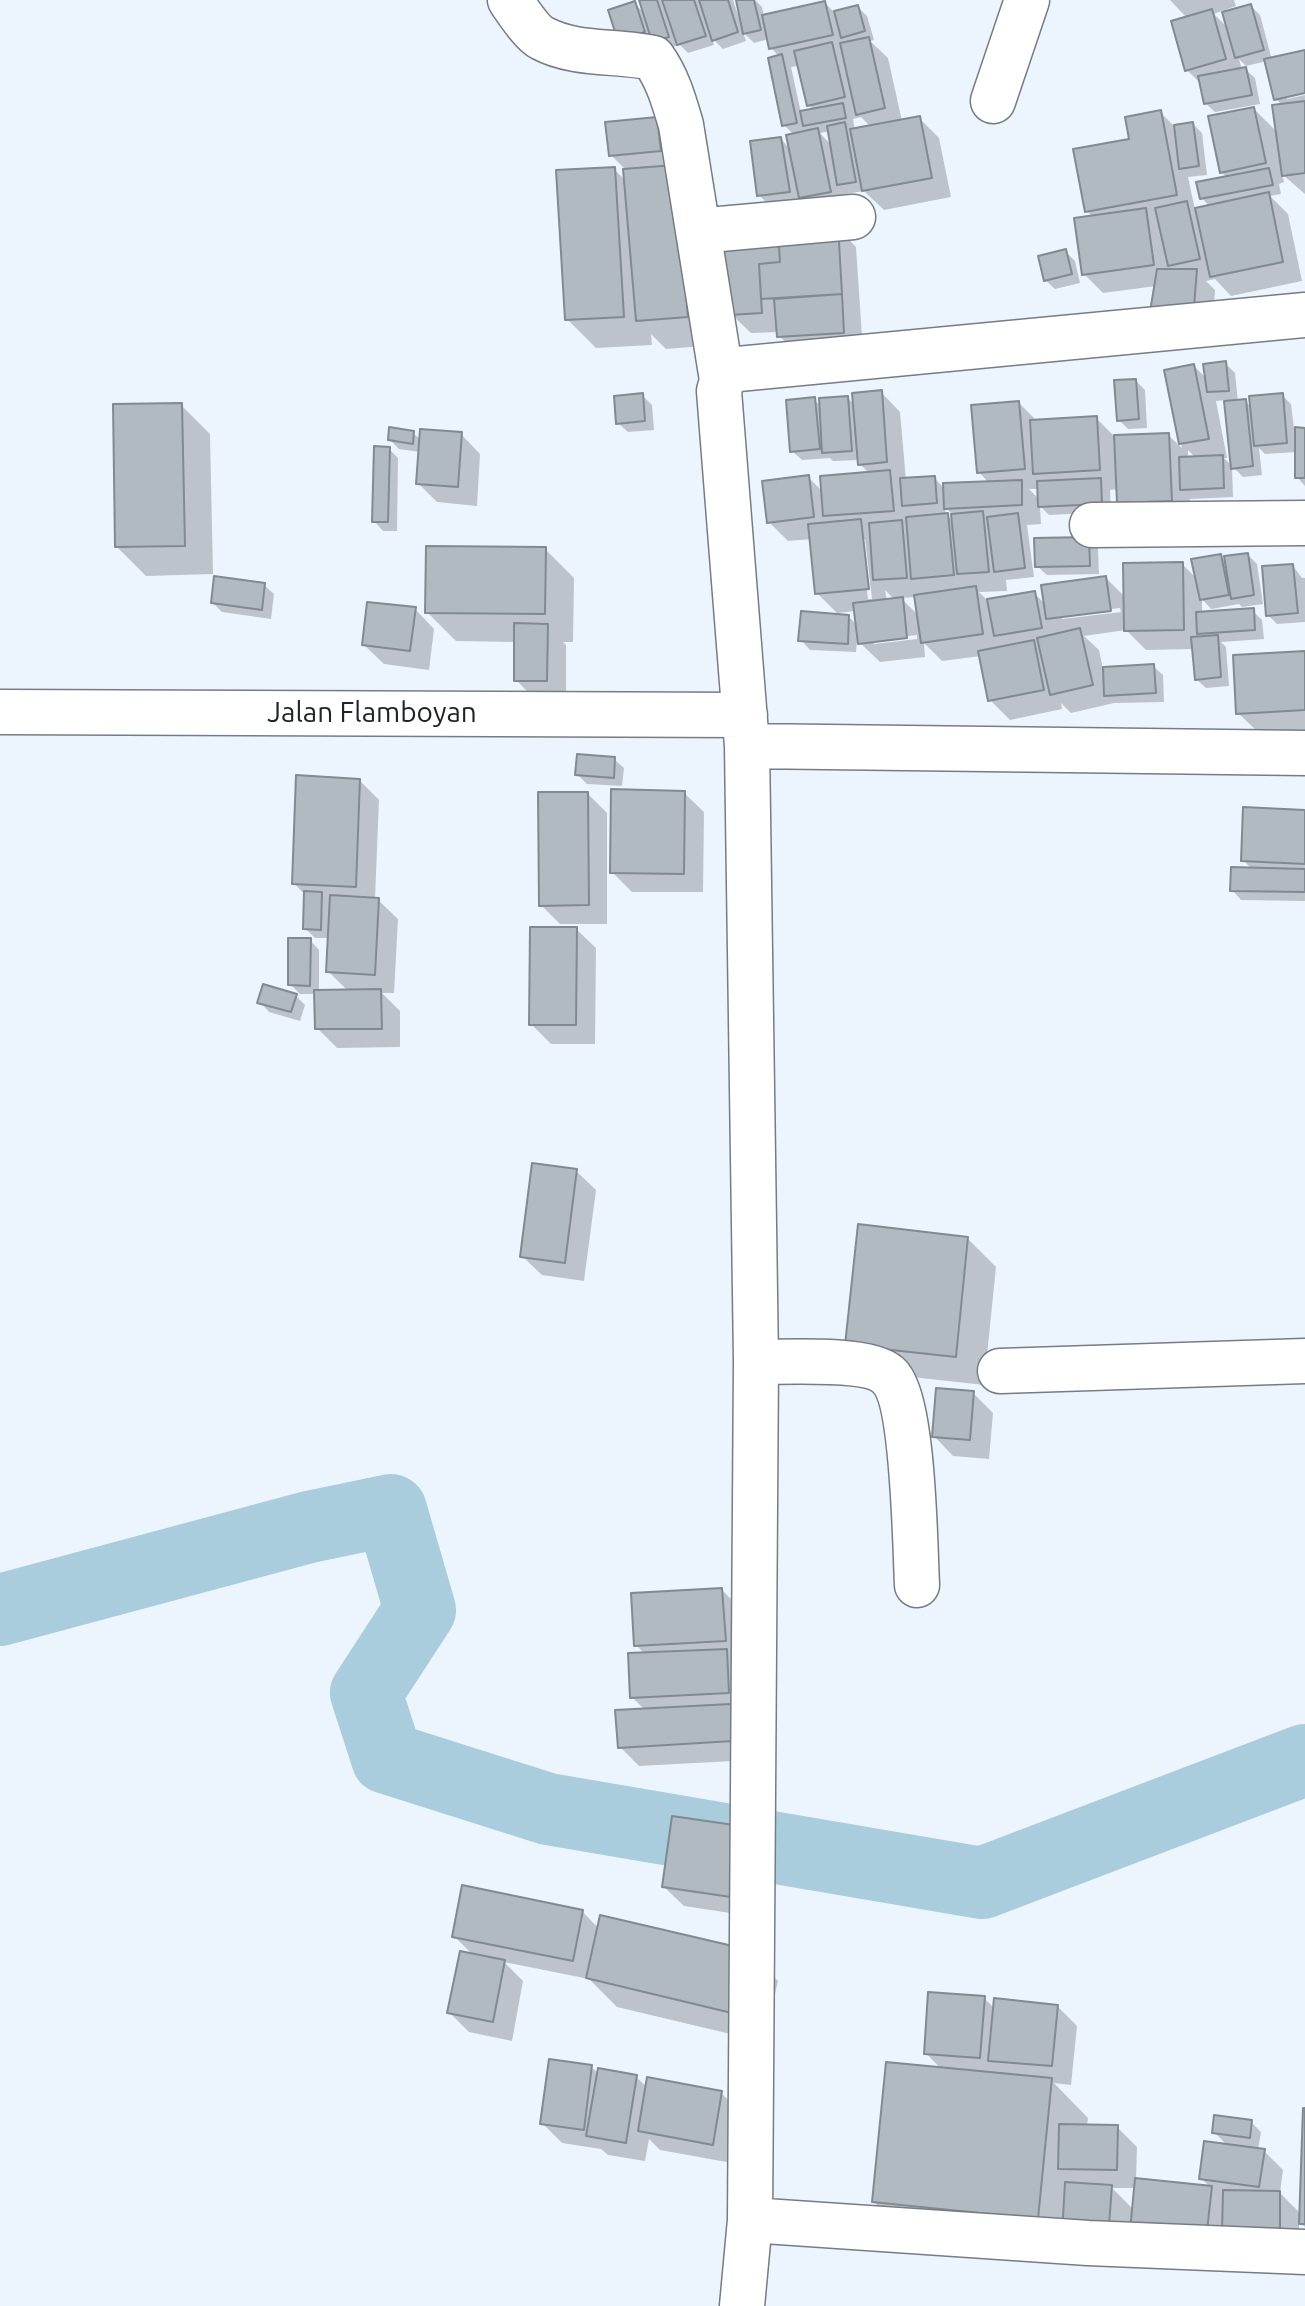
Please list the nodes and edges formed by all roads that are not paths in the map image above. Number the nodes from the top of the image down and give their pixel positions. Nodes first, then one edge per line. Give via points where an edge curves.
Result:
1 (510, 0) edge
2 (1027, 0) edge
3 (993, 101) dead end
4 (853, 217) dead end
5 (698, 231) junction
6 (1305, 315) edge
7 (722, 380) junction
8 (1305, 523) edge
9 (1092, 525) dead end
10 (0, 712) edge
11 (746, 730) junction
12 (1305, 753) edge
13 (1305, 1361) edge
14 (756, 1362) junction
15 (1000, 1371) dead end
16 (917, 1585) dead end
17 (750, 2220) junction
18 (1305, 2252) edge
19 (742, 2306) edge

1 - 5 street via 540,38 573,49 653,58 671,89 681,125
2 - 3 street
4 - 5 street
5 - 7 street
6 - 7 street via 738,369
7 - 11 street
8 - 9 street
10 - 11 street, Jalan Flamboyan
11 - 12 street, Jalan Flamboyan
11 - 14 street
13 - 15 street
14 - 16 street via 858,1363 888,1375 900,1396 907,1428
14 - 17 street
17 - 18 street
17 - 19 street

